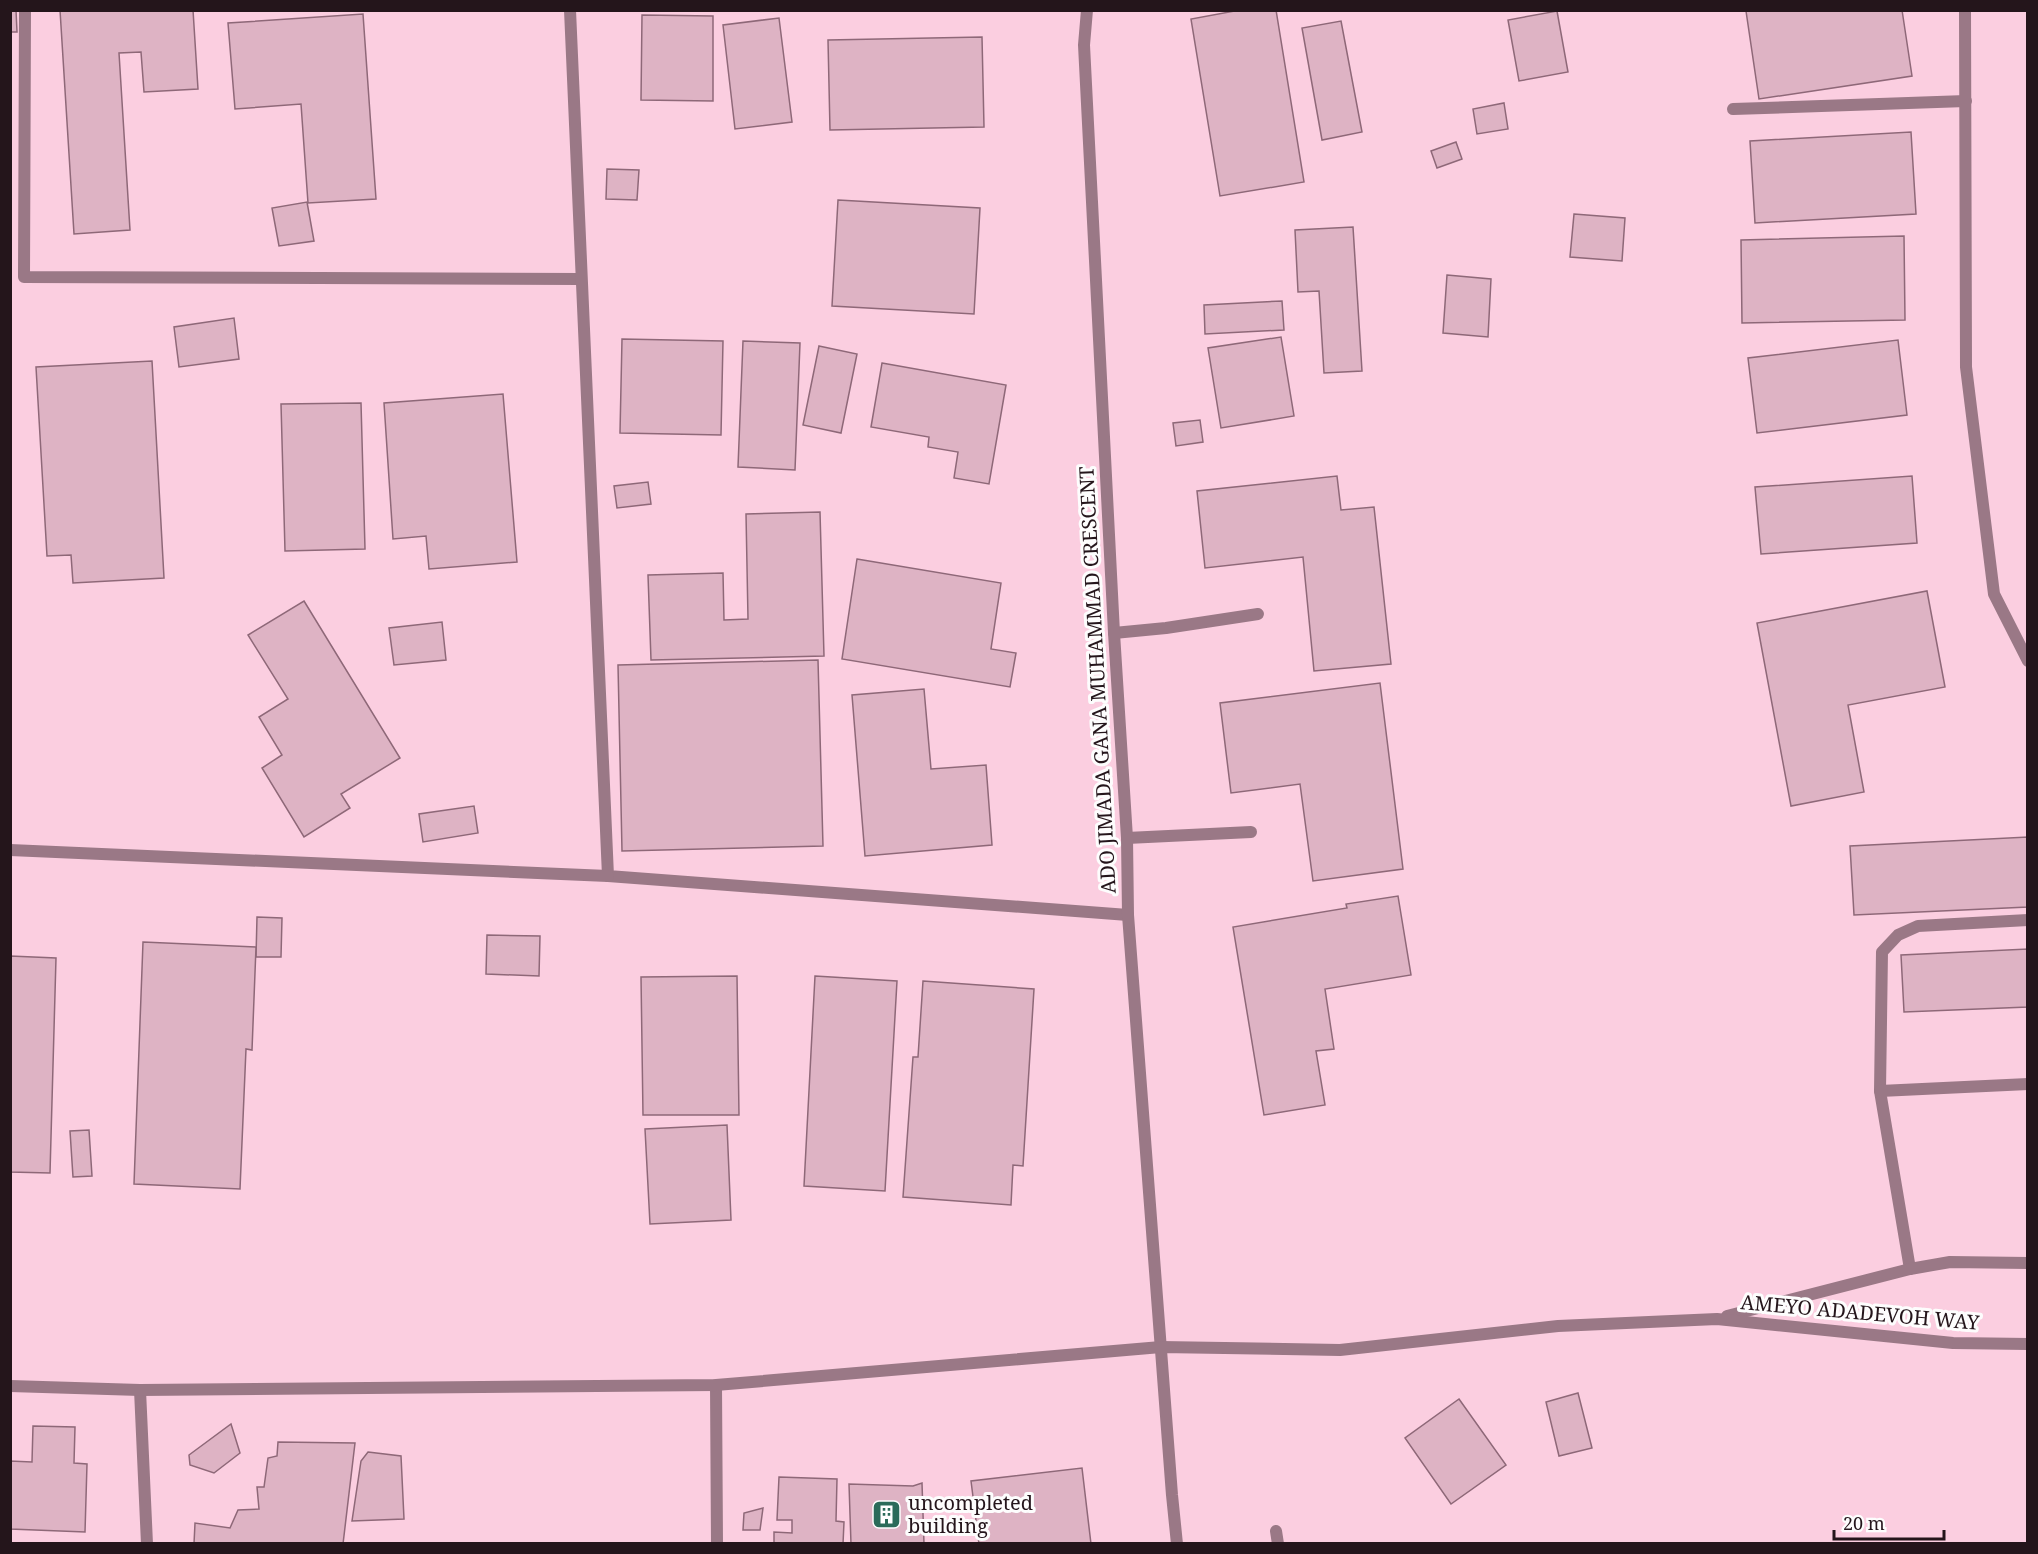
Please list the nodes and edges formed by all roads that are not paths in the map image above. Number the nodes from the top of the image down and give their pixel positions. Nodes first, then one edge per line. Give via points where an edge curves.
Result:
1 (25, 10) edge
2 (570, 10) edge
3 (1087, 10) edge
4 (1965, 10) edge
5 (1966, 101) junction
6 (1733, 109) dead end
7 (581, 279) junction
8 (1258, 614) dead end
9 (1114, 633) junction
10 (2028, 661) edge
11 (1251, 832) dead end
12 (1127, 838) junction
13 (10, 850) edge
14 (608, 876) junction
15 (1128, 915) junction
16 (2028, 920) edge
17 (2028, 1084) edge
18 (1880, 1091) junction
19 (2028, 1263) edge
20 (1910, 1269) junction
21 (1718, 1318) junction
22 (2028, 1344) edge
23 (1161, 1347) junction
24 (716, 1385) junction
25 (10, 1386) edge
26 (140, 1390) junction
27 (147, 1544) edge
28 (717, 1544) edge
29 (1177, 1544) edge

1 - 7 street via 24,277
2 - 7 street
3 - 9 street, ADO JIMADA GANA MUHAMMAD CRESCENT via 1084,56
4 - 5 street
5 - 6 street
5 - 10 street via 1966,367 1994,594
7 - 14 street
8 - 9 street
9 - 12 street, ADO JIMADA GANA MUHAMMAD CRESCENT
11 - 12 street
12 - 15 street, ADO JIMADA GANA MUHAMMAD CRESCENT
13 - 14 street
14 - 15 street
15 - 23 street, ADO JIMADA GANA MUHAMMAD CRESCENT
16 - 18 street via 1918,926 1898,935 1882,952
17 - 18 street
18 - 20 street
19 - 20 street, AMEYO ADADEVOH WAY via 1950,1262
20 - 21 street, AMEYO ADADEVOH WAY
21 - 22 street, AMEYO ADADEVOH WAY via 1953,1343
21 - 23 street via 1558,1326 1340,1350
23 - 24 street
23 - 29 street, ADO JIMADA GANA MUHAMMAD CRESCENT
24 - 26 street
24 - 28 street
25 - 26 street
26 - 27 street

